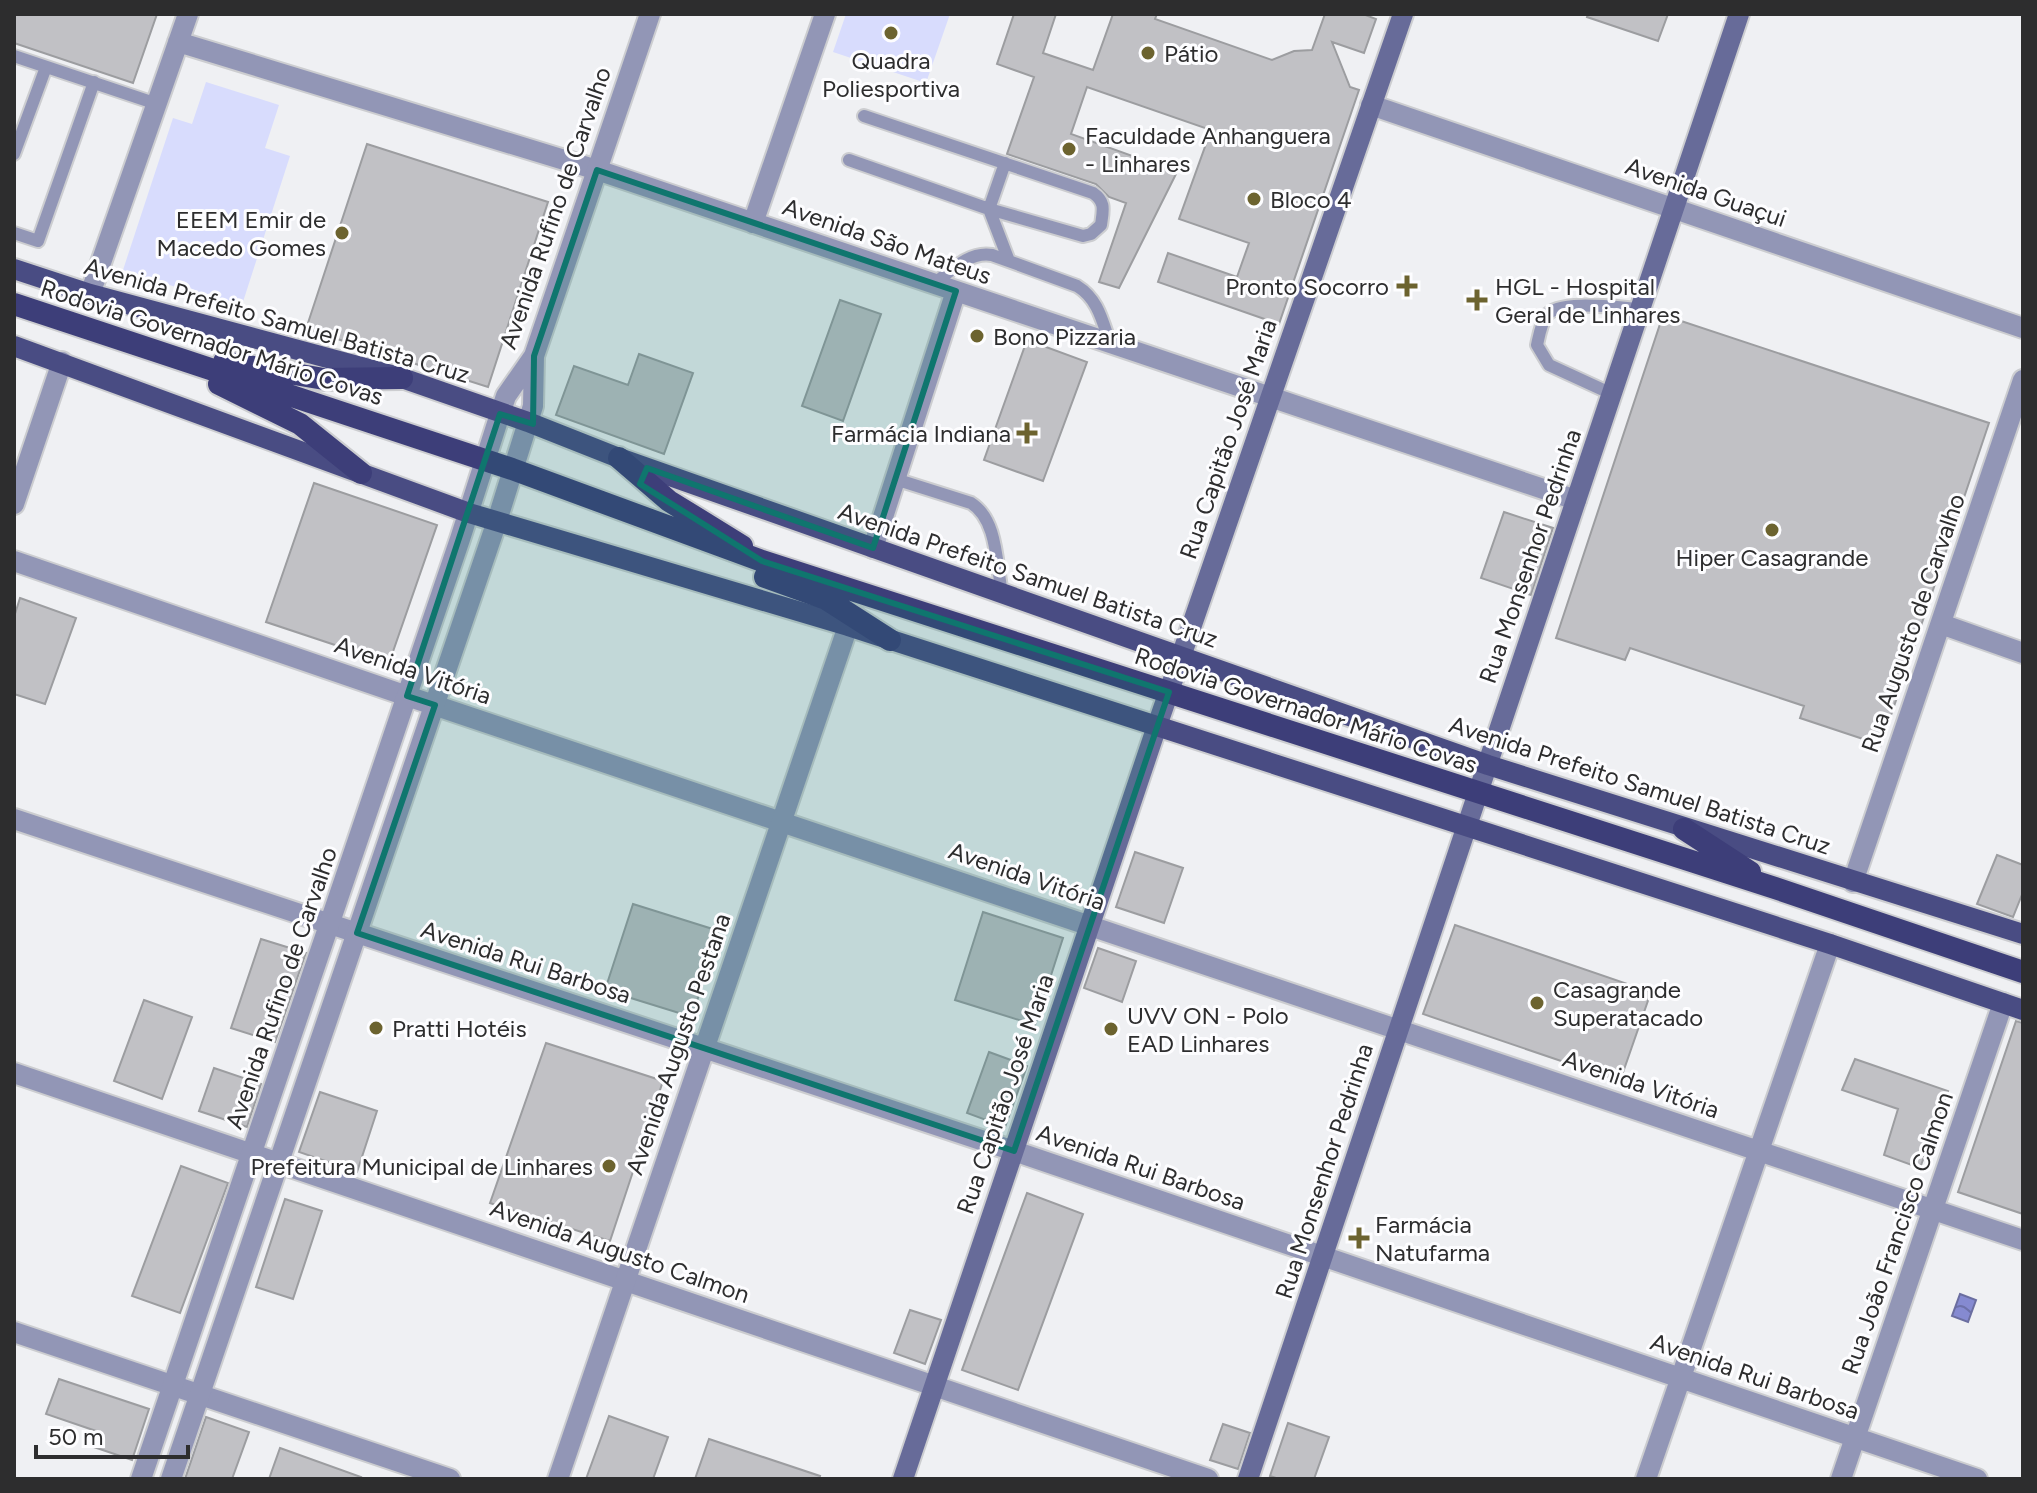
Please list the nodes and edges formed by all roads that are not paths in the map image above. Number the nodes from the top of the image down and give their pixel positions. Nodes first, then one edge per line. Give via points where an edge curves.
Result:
1 (188, 14) edge
2 (650, 14) edge
3 (825, 14) edge
4 (1403, 14) edge
5 (1739, 14) edge
6 (178, 42) junction
7 (14, 56) edge
8 (46, 67) junction
9 (94, 82) junction
10 (157, 104) junction
11 (1371, 105) junction
12 (864, 116) dead end
13 (14, 154) edge
14 (849, 160) dead end
15 (1005, 163) junction
16 (597, 170) junction
17 (1674, 208) junction
18 (989, 209) junction
19 (753, 223) junction
20 (14, 233) edge
21 (1009, 261) junction
22 (14, 269) edge
23 (934, 284) junction
24 (956, 291) junction
25 (90, 294) junction
26 (14, 304) edge
27 (1640, 309) junction
28 (2023, 328) edge
29 (1110, 343) junction
30 (14, 346) edge
31 (150, 349) junction
32 (534, 356) junction
33 (62, 362) junction
34 (402, 378) junction
35 (2023, 380) edge
36 (1612, 394) junction
37 (1270, 398) junction
38 (500, 414) junction
39 (528, 422) junction
40 (619, 458) junction
41 (484, 459) junction
42 (512, 469) junction
43 (361, 473) junction
44 (895, 479) junction
45 (1576, 500) junction
46 (14, 504) edge
47 (469, 513) junction
48 (497, 521) junction
49 (698, 539) junction
50 (873, 548) junction
51 (14, 561) edge
52 (762, 561) junction
53 (1002, 593) junction
54 (1941, 624) junction
55 (848, 626) junction
56 (890, 640) junction
57 (2023, 653) edge
58 (1181, 655) junction
59 (1169, 692) junction
60 (407, 696) junction
61 (435, 705) junction
62 (1157, 726) junction
63 (1488, 765) junction
64 (1478, 794) junction
65 (14, 819) edge
66 (781, 821) junction
67 (1466, 827) junction
68 (1684, 829) junction
69 (1853, 882) junction
70 (1775, 888) junction
71 (330, 924) junction
72 (1090, 925) junction
73 (357, 933) junction
74 (2023, 934) edge
75 (1830, 944) junction
76 (2023, 972) edge
77 (2013, 1006) edge
78 (1398, 1030) junction
79 (704, 1048) junction
80 (14, 1073) edge
81 (1014, 1151) junction
82 (1759, 1151) junction
83 (252, 1153) junction
84 (279, 1163) junction
85 (1933, 1210) junction
86 (2023, 1240) edge
87 (1322, 1256) junction
88 (625, 1280) junction
89 (14, 1332) edge
90 (1681, 1378) junction
91 (173, 1386) junction
92 (935, 1386) junction
93 (200, 1395) junction
94 (1855, 1438) junction
95 (141, 1479) edge
96 (171, 1479) edge
97 (450, 1479) edge
98 (558, 1479) edge
99 (903, 1479) edge
100 (1208, 1479) edge
101 (1248, 1479) edge
102 (1646, 1479) edge
103 (1841, 1479) edge
104 (1977, 1479) edge

1 - 6 street
2 - 16 street, Avenida Rufino de Carvalho
3 - 19 street
4 - 11 main road, Rua Capitão José Maria
5 - 17 main road, Rua Monsenhor Pedrinha
6 - 10 street
6 - 16 street, Avenida São Mateus
7 - 8 lane
8 - 9 lane
8 - 13 lane
9 - 10 lane
9 - 20 lane via 38,241
10 - 25 street
11 - 17 street, Avenida Guaçui
11 - 37 main road, Rua Capitão José Maria
12 - 15 lane
14 - 18 lane
15 - 18 lane
15 - 18 lane via 1101,198 1101,225 1083,236
16 - 19 street, Avenida São Mateus
16 - 32 street, Avenida Rufino de Carvalho
17 - 27 main road, Rua Monsenhor Pedrinha
17 - 28 street, Avenida Guaçui
18 - 21 lane
19 - 23 street, Avenida São Mateus
21 - 23 lane via 982,253
21 - 29 lane via 1087,293 1096,302
22 - 25 main road, Avenida Prefeito Samuel Batista Cruz
23 - 24 street, Avenida São Mateus
24 - 29 street, Avenida São Mateus
24 - 44 street
25 - 34 main road, Avenida Prefeito Samuel Batista Cruz
26 - 31 highway, Rodovia Governador Mário Covas
27 - 36 main road, Rua Monsenhor Pedrinha
27 - 36 lane via 1565,306 1546,316 1537,345 1542,357
29 - 37 street, Avenida São Mateus
30 - 33 main road
31 - 34 highway via 324,379
31 - 41 highway, Rodovia Governador Mário Covas
31 - 43 highway via 300,424
32 - 38 street, Avenida Rufino de Carvalho
32 - 39 street
33 - 43 main road
33 - 46 street
34 - 38 main road, Avenida Prefeito Samuel Batista Cruz
35 - 54 street, Rua Augusto de Carvalho
36 - 45 main road, Rua Monsenhor Pedrinha
37 - 45 street, Avenida São Mateus
37 - 58 main road, Rua Capitão José Maria
38 - 39 main road, Avenida Prefeito Samuel Batista Cruz
38 - 41 street, Avenida Rufino de Carvalho
39 - 40 main road, Avenida Prefeito Samuel Batista Cruz
39 - 42 street
40 - 50 main road, Avenida Prefeito Samuel Batista Cruz
40 - 52 highway via 669,501
41 - 42 highway
41 - 47 street, Avenida Rufino de Carvalho
42 - 48 street
42 - 49 highway, Rodovia Governador Mário Covas
43 - 47 main road
44 - 50 street
44 - 53 lane via 981,509 988,520
45 - 63 main road, Rua Monsenhor Pedrinha
47 - 48 main road
47 - 60 street, Avenida Rufino de Carvalho
48 - 55 main road
48 - 61 street
49 - 52 highway, Rodovia Governador Mário Covas
49 - 56 highway via 758,574 826,599
50 - 53 main road, Avenida Prefeito Samuel Batista Cruz
51 - 60 street, Avenida Vitória
52 - 59 highway, Rodovia Governador Mário Covas
53 - 58 main road, Avenida Prefeito Samuel Batista Cruz
54 - 57 street
54 - 69 street, Rua Augusto de Carvalho
55 - 56 main road
55 - 66 street, Avenida Augusto Pestana
56 - 62 main road
58 - 59 main road, Rua Capitão José Maria
58 - 63 main road, Avenida Prefeito Samuel Batista Cruz
59 - 62 main road, Rua Capitão José Maria
59 - 64 highway, Rodovia Governador Mário Covas
60 - 61 street, Avenida Vitória
60 - 71 street, Avenida Rufino de Carvalho
61 - 66 street, Avenida Vitória
61 - 73 street
62 - 67 main road
62 - 72 main road, Rua Capitão José Maria
63 - 64 main road, Rua Monsenhor Pedrinha
63 - 68 main road, Avenida Prefeito Samuel Batista Cruz
64 - 67 main road, Rua Monsenhor Pedrinha
64 - 70 highway, Rodovia Governador Mário Covas
65 - 71 street, Avenida Rui Barbosa
66 - 72 street, Avenida Vitória
66 - 79 street, Avenida Augusto Pestana
67 - 75 main road
67 - 78 main road, Rua Monsenhor Pedrinha
68 - 69 main road, Avenida Prefeito Samuel Batista Cruz
68 - 70 highway
69 - 74 main road, Avenida Prefeito Samuel Batista Cruz
70 - 76 highway, Rodovia Governador Mário Covas
71 - 73 street, Avenida Rui Barbosa
71 - 83 street, Avenida Rufino de Carvalho
72 - 78 street, Avenida Vitória
72 - 81 main road, Rua Capitão José Maria
73 - 79 street, Avenida Rui Barbosa
73 - 84 street
75 - 77 main road
75 - 82 street
77 - 85 street, Rua João Francisco Calmon
78 - 82 street, Avenida Vitória
78 - 87 main road, Rua Monsenhor Pedrinha
79 - 81 street, Avenida Rui Barbosa
79 - 88 street, Avenida Augusto Pestana
80 - 83 street, Avenida Augusto Calmon
81 - 87 street, Avenida Rui Barbosa
81 - 92 main road, Rua Capitão José Maria
82 - 85 street, Avenida Vitória
82 - 90 street
83 - 84 street, Avenida Augusto Calmon
83 - 91 street, Avenida Rufino de Carvalho
84 - 88 street, Avenida Augusto Calmon
84 - 93 street
85 - 86 street, Avenida Vitória
85 - 94 street, Rua João Francisco Calmon
87 - 90 street, Avenida Rui Barbosa
87 - 101 main road, Rua Monsenhor Pedrinha
88 - 92 street, Avenida Augusto Calmon
88 - 98 street, Avenida Augusto Pestana
89 - 91 street
90 - 94 street, Avenida Rui Barbosa
90 - 102 street
91 - 93 street
91 - 95 street, Avenida Rufino de Carvalho
92 - 99 main road, Rua Capitão José Maria
92 - 100 street, Avenida Augusto Calmon
93 - 96 street
93 - 97 street
94 - 103 street, Rua João Francisco Calmon
94 - 104 street, Avenida Rui Barbosa

